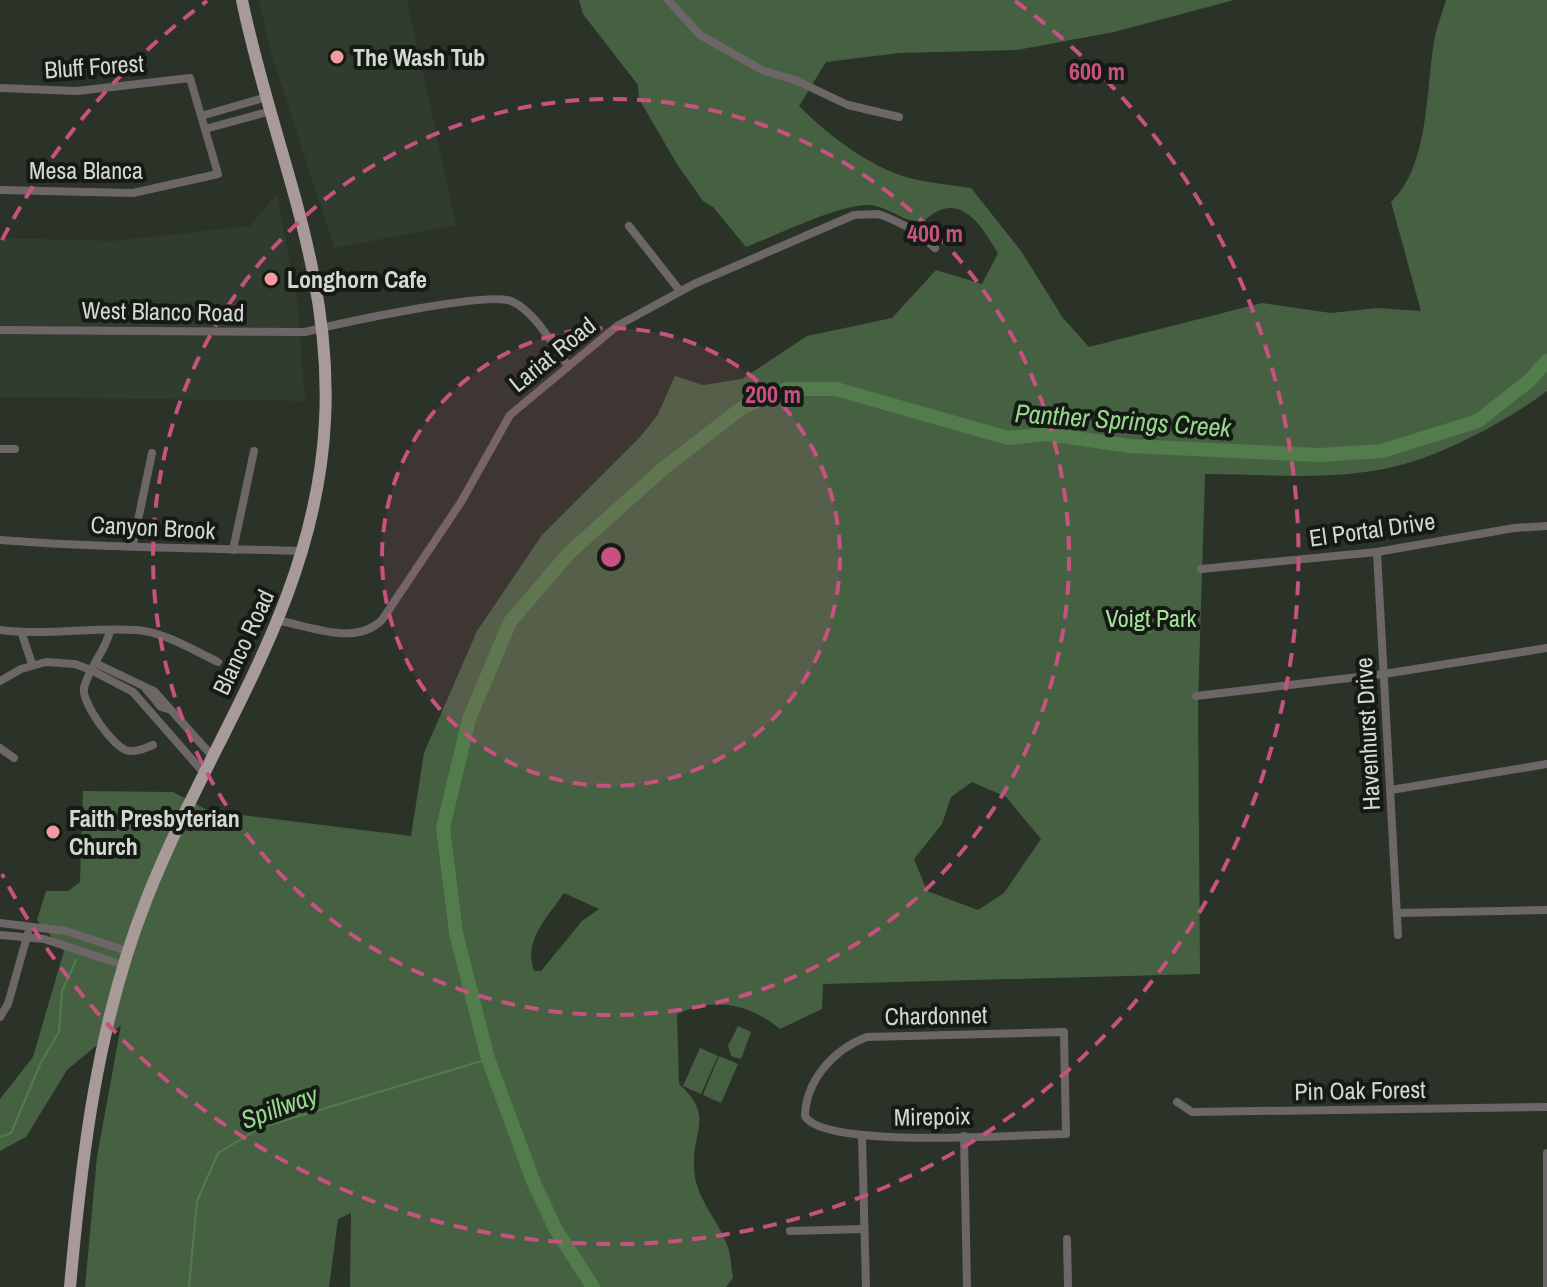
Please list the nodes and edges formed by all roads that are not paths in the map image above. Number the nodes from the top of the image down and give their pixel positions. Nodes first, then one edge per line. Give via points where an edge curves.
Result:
1 (242, 0) edge
2 (668, 0) edge
3 (0, 88) edge
4 (267, 97) junction
5 (223, 110) junction
6 (271, 111) junction
7 (201, 116) junction
8 (899, 117) dead end
9 (226, 123) junction
10 (205, 129) junction
11 (0, 190) edge
12 (629, 226) dead end
13 (935, 248) dead end
14 (680, 291) junction
15 (324, 325) junction
16 (0, 330) edge
17 (568, 365) junction
18 (0, 449) edge
19 (15, 449) dead end
20 (254, 451) dead end
21 (152, 453) dead end
22 (1547, 526) edge
23 (0, 540) edge
24 (133, 544) junction
25 (233, 550) junction
26 (303, 551) junction
27 (1377, 552) junction
28 (1201, 569) dead end
29 (280, 621) junction
30 (0, 630) edge
31 (110, 631) junction
32 (22, 634) junction
33 (1547, 648) edge
34 (218, 662) dead end
35 (32, 664) junction
36 (93, 667) junction
37 (1384, 674) junction
38 (0, 681) edge
39 (1196, 696) dead end
40 (153, 745) dead end
41 (0, 748) edge
42 (213, 757) junction
43 (14, 758) dead end
44 (1547, 764) edge
45 (203, 772) junction
46 (1391, 790) junction
47 (1547, 910) edge
48 (1397, 913) junction
49 (0, 923) edge
50 (29, 924) junction
51 (0, 935) edge
52 (1398, 935) dead end
53 (28, 937) junction
54 (127, 951) junction
55 (123, 965) junction
56 (0, 1017) edge
57 (1177, 1102) dead end
58 (1547, 1107) edge
59 (805, 1116) joint
60 (1066, 1134) joint
61 (964, 1136) junction
62 (862, 1137) junction
63 (1547, 1153) edge
64 (864, 1229) junction
65 (790, 1231) dead end
66 (1067, 1239) dead end
67 (1547, 1242) edge
68 (70, 1287) edge
69 (866, 1287) edge
70 (967, 1287) edge
71 (1068, 1287) edge
72 (1547, 1287) edge

1 - 4 main road, Blanco Road
2 - 8 street via 700,35 764,71 848,105
3 - 7 street, Bluff Forest via 77,91 190,78
4 - 5 street
4 - 6 main road, Blanco Road
5 - 7 street
5 - 9 street
6 - 9 street
6 - 15 main road, Blanco Road via 313,261
7 - 10 street
9 - 10 street
10 - 11 street, Mesa Blanca via 218,174 133,193
12 - 14 street
13 - 14 street, Lariat Road via 889,218 858,214
14 - 17 street, Lariat Road via 617,326
15 - 16 street, West Blanco Road via 305,332
15 - 17 street, West Blanco Road via 502,299 526,312
15 - 26 main road, Blanco Road via 323,448
17 - 29 street, Lariat Road via 510,415 461,502 372,630 351,635
18 - 19 street
20 - 25 street
21 - 24 street
22 - 27 street, El Portal Drive
23 - 24 street, Canyon Brook
24 - 25 street, Canyon Brook
25 - 26 street, Canyon Brook
26 - 29 main road, Blanco Road
27 - 28 street, El Portal Drive
27 - 37 street, Havenhurst Drive
29 - 42 main road, Blanco Road
30 - 32 street
31 - 32 street
31 - 34 street via 148,632
31 - 36 street
32 - 35 street
33 - 37 street
35 - 36 street
35 - 38 street
36 - 40 street via 83,693 111,740 131,751
36 - 42 street via 154,691
36 - 45 street via 133,692
37 - 39 street
37 - 46 street, Havenhurst Drive
41 - 43 street
42 - 45 main road, Blanco Road
44 - 46 street
45 - 54 main road, Blanco Road
46 - 48 street, Havenhurst Drive
47 - 48 street
48 - 52 street, Havenhurst Drive
49 - 50 street
50 - 53 street
50 - 54 street
51 - 53 street
53 - 55 street
53 - 56 street
54 - 55 main road, Blanco Road
55 - 68 main road, Blanco Road via 87,1121
57 - 58 street, Pin Oak Forest via 1192,1112
59 - 60 street, Chardonnet via 805,1102 819,1073 867,1037 1064,1032
59 - 62 street, Mirepoix via 817,1127
60 - 61 street, Mirepoix
61 - 62 street, Mirepoix
61 - 70 street
62 - 64 street
63 - 67 street
64 - 65 street
64 - 69 street
66 - 71 street
67 - 72 street

